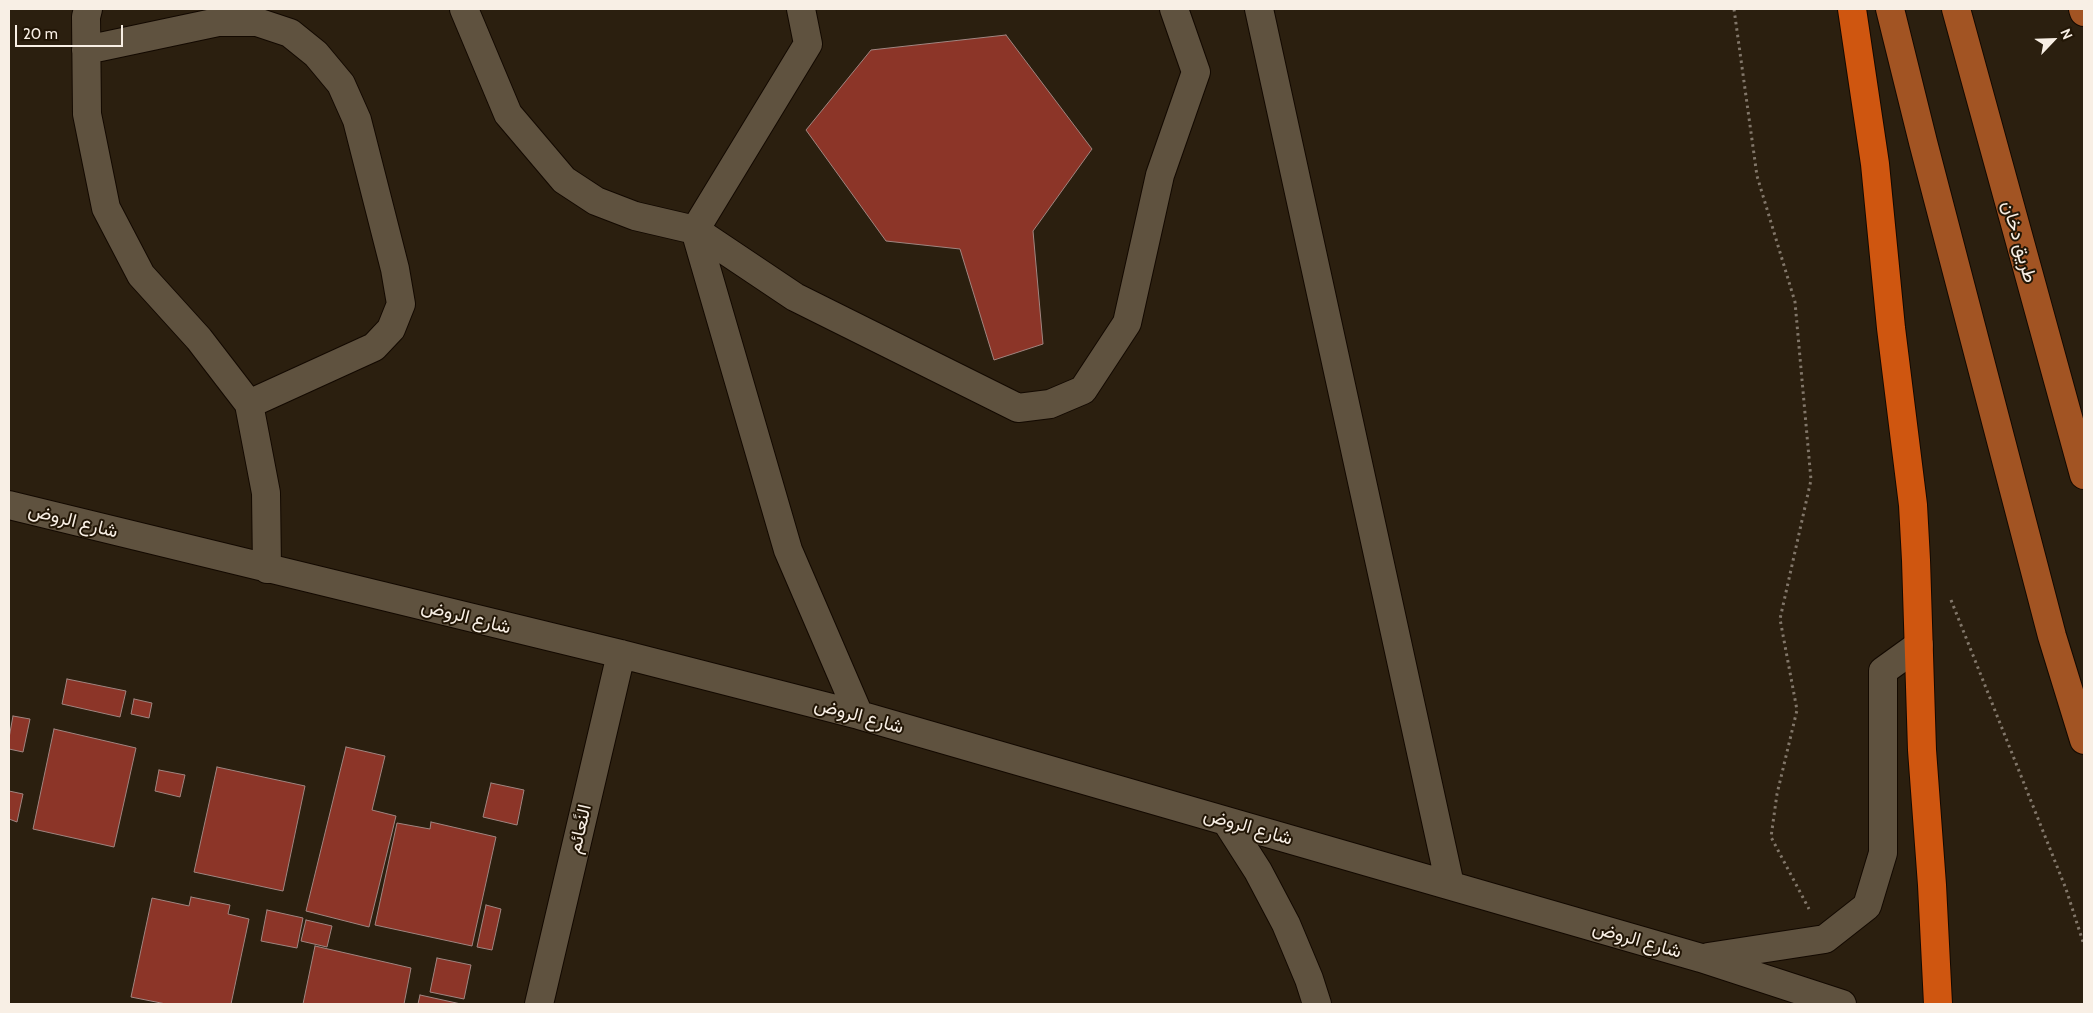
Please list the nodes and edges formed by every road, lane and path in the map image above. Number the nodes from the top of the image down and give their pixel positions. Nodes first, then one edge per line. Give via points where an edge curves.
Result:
1 (88, 9) edge
2 (464, 9) edge
3 (801, 9) edge
4 (1174, 9) edge
5 (1259, 9) edge
6 (1734, 9) edge
7 (1852, 9) edge
8 (1890, 9) edge
9 (1956, 9) edge
10 (86, 50) junction
11 (695, 230) junction
12 (249, 404) junction
13 (2084, 474) edge
14 (9, 505) edge
15 (267, 568) junction
16 (1949, 596) dead end
17 (1919, 645) junction
18 (621, 654) junction
19 (859, 715) junction
20 (2084, 740) edge
21 (1226, 821) junction
22 (1450, 885) junction
23 (1825, 939) junction
24 (2084, 945) edge
25 (1701, 958) junction
26 (539, 1004) edge
27 (1317, 1004) edge
28 (1842, 1004) edge
29 (1938, 1004) edge

1 - 10 street
2 - 11 street via 508,114 564,180 611,207
3 - 11 street via 808,44
4 - 11 street via 1196,72 1160,175 1127,323 1083,390 1050,404 1018,408 795,296
5 - 22 street
6 - 23 path via 1757,176 1795,302 1811,480 1780,619 1797,710 1777,794 1772,837
7 - 17 highway via 1875,164 1913,505
8 - 20 main road via 2052,636
9 - 13 main road, طريق دخان
10 - 12 street via 87,114 106,208 141,274 200,339
10 - 12 street via 218,22 257,22 290,33 316,54 341,84 357,120 401,304 391,329 374,347
11 - 19 street via 788,550
12 - 15 street via 266,493
14 - 15 street, شارع الروض
15 - 18 street, شارع الروض
16 - 24 path via 2066,889
17 - 23 street, شارع الروض via 1883,671 1883,853 1867,906
17 - 29 highway via 1922,750
18 - 19 street, شارع الروض
18 - 26 street, النًعائم
19 - 21 street, شارع الروض
21 - 22 street, شارع الروض
21 - 27 street via 1286,924
22 - 25 street, شارع الروض
23 - 25 street, شارع الروض
25 - 28 street, شارع الروض

